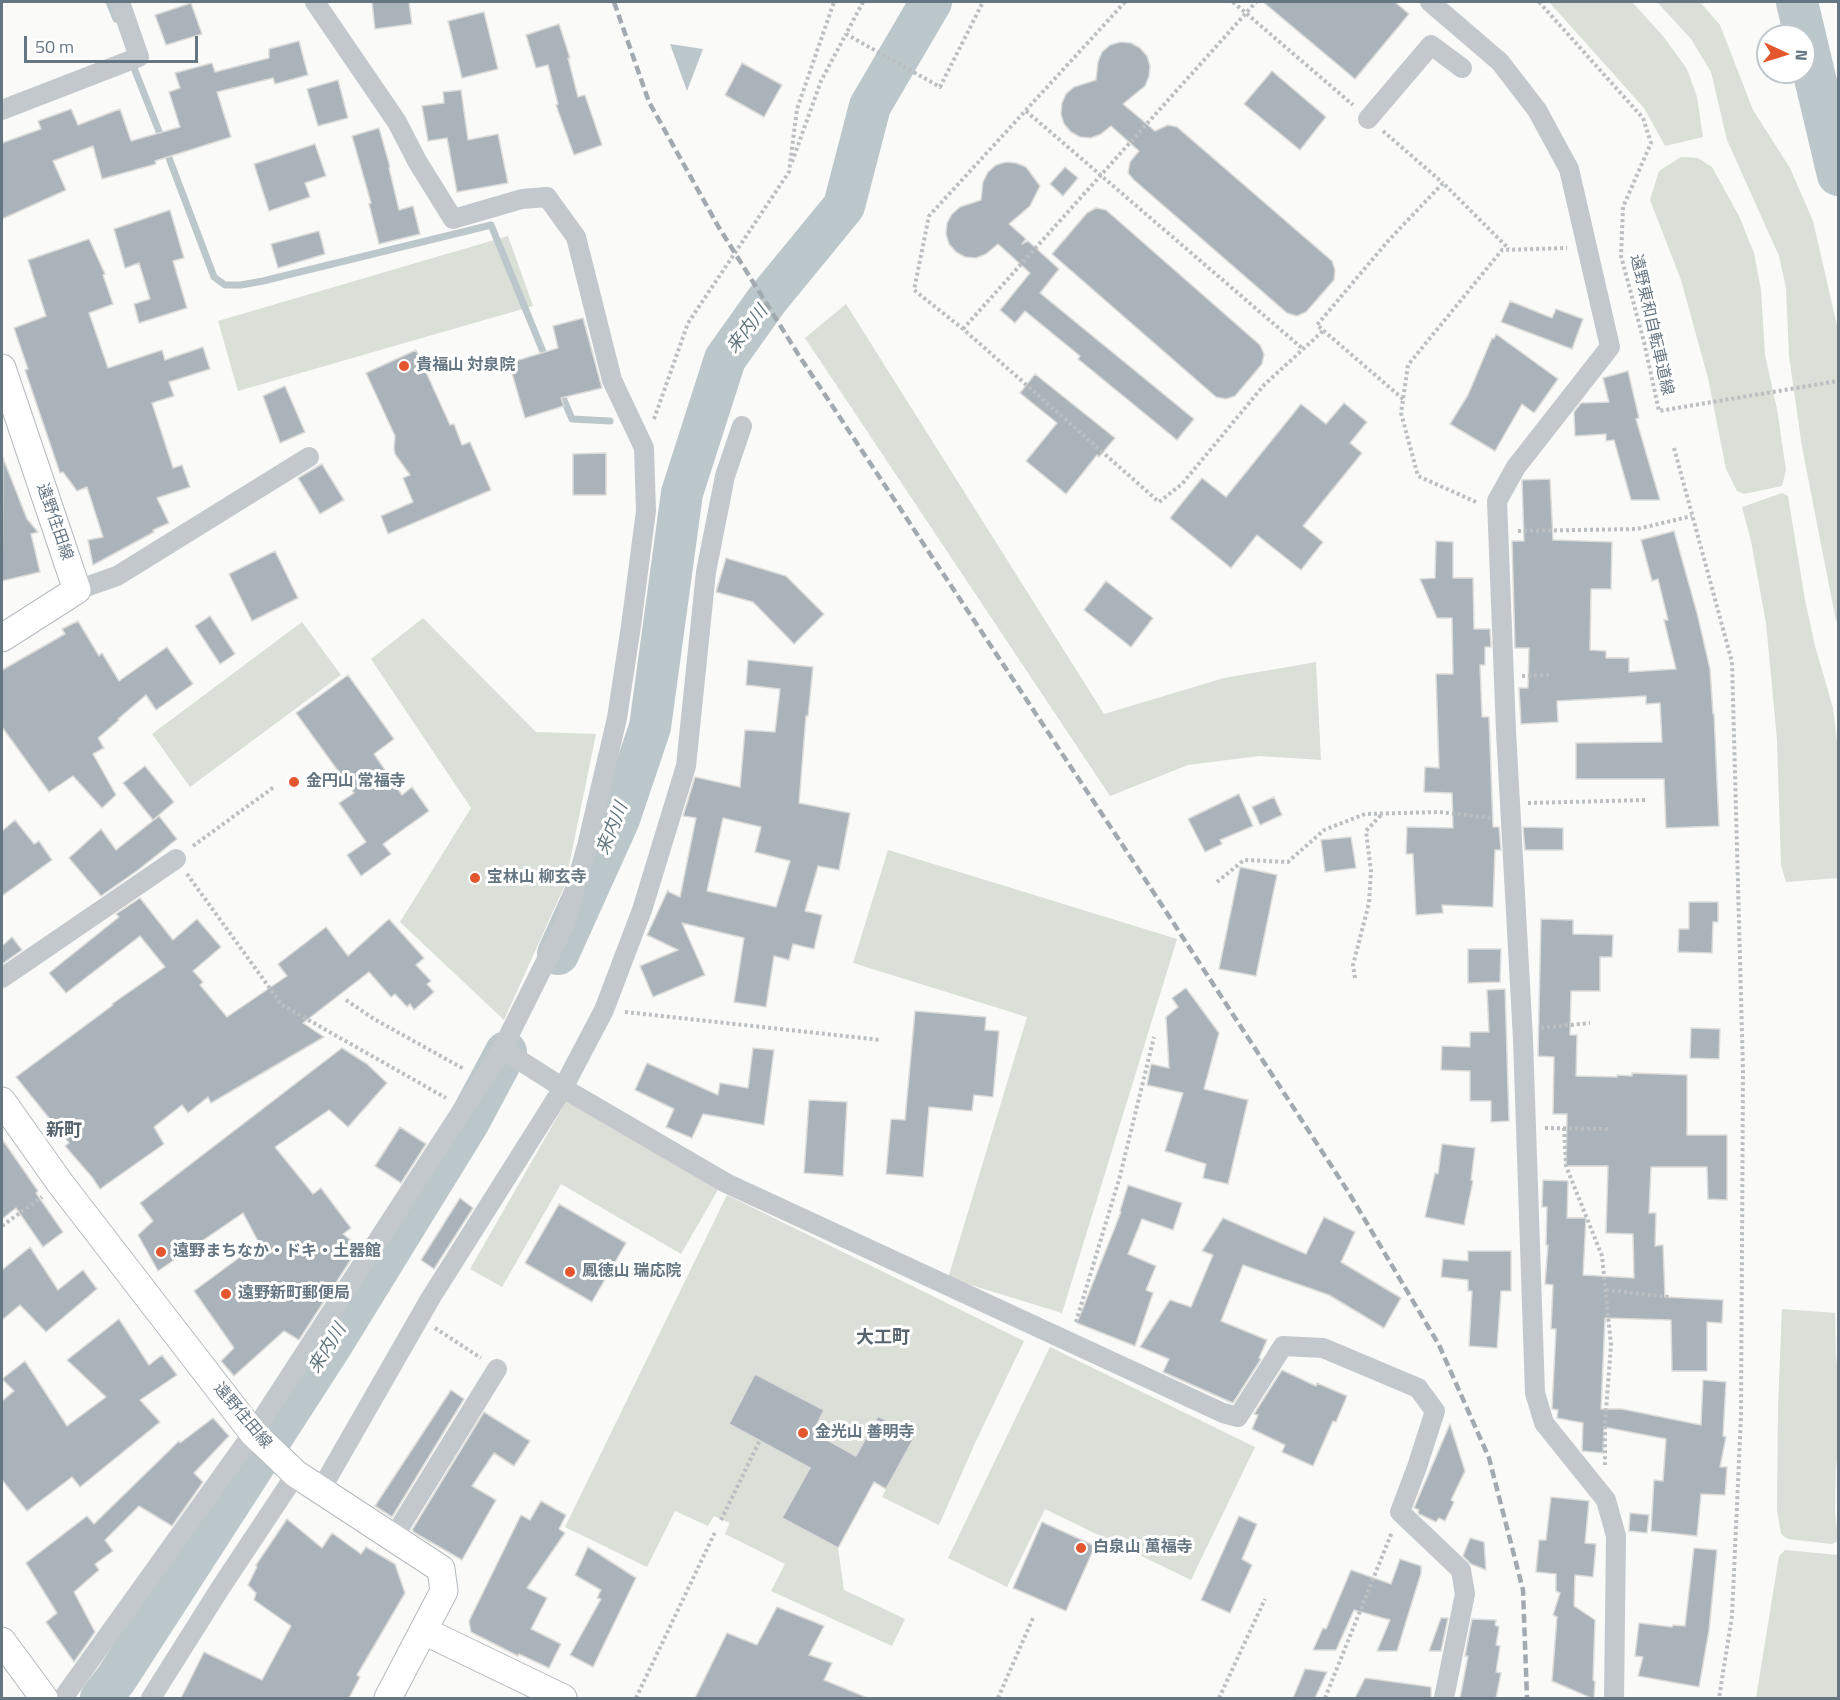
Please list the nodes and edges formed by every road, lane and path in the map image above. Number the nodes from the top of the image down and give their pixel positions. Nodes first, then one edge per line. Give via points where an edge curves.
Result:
1 (120, 2) edge
2 (315, 2) edge
3 (834, 2) edge
4 (863, 2) edge
5 (983, 2) edge
6 (1125, 2) edge
7 (1233, 2) edge
8 (1256, 2) edge
9 (1430, 2) edge
10 (1539, 2) edge
11 (846, 34) junction
12 (1462, 68) dead end
13 (2, 110) edge
14 (1026, 111) junction
15 (1368, 119) junction
16 (789, 172) junction
17 (1443, 183) junction
18 (1588, 248) junction
19 (1510, 250) junction
20 (963, 329) junction
21 (1324, 330) junction
22 (1303, 349) junction
23 (2, 368) edge
24 (1839, 381) edge
25 (1403, 400) junction
26 (742, 426) dead end
27 (644, 448) junction
28 (1674, 448) dead end
29 (309, 457) dead end
30 (1480, 503) dead end
31 (1692, 516) junction
32 (1498, 531) junction
33 (77, 590) junction
34 (2, 638) edge
35 (274, 787) dead end
36 (1646, 800) dead end
37 (1510, 812) junction
38 (1382, 814) junction
39 (176, 859) junction
40 (1218, 882) dead end
41 (2, 978) edge
42 (1355, 978) dead end
43 (346, 1000) dead end
44 (604, 1010) junction
45 (1590, 1023) dead end
46 (1522, 1030) junction
47 (1154, 1037) dead end
48 (881, 1040) dead end
49 (502, 1049) junction
50 (483, 1080) junction
51 (563, 1088) junction
52 (2, 1101) edge
53 (464, 1108) junction
54 (1526, 1128) junction
55 (1564, 1128) junction
56 (1609, 1129) dead end
57 (60, 1183) junction
58 (2, 1226) edge
59 (1606, 1290) junction
60 (1669, 1297) dead end
61 (420, 1318) junction
62 (1070, 1343) junction
63 (497, 1369) joint
64 (253, 1433) junction
65 (760, 1440) dead end
66 (291, 1469) junction
67 (320, 1491) junction
68 (1606, 1500) junction
69 (1400, 1512) junction
70 (721, 1520) dead end
71 (716, 1530) dead end
72 (393, 1538) junction
73 (1265, 1599) dead end
74 (1033, 1618) dead end
75 (424, 1631) junction
76 (2, 1641) edge
77 (45, 1698) edge
78 (63, 1698) edge
79 (152, 1698) edge
80 (388, 1698) edge
81 (563, 1698) edge
82 (636, 1698) edge
83 (998, 1698) edge
84 (1219, 1698) edge
85 (1325, 1698) edge
86 (1444, 1698) edge
87 (1614, 1698) edge
88 (1719, 1698) edge

1 - 13 street via 139,57
2 - 27 street via 397,122 453,219 522,199 547,197 576,237 612,380
3 - 16 path via 797,109
4 - 11 path
5 - 11 path via 940,87
6 - 14 path
7 - 15 path
8 - 20 path
9 - 18 street via 1500,62 1537,110 1569,170
10 - 24 path, 遠野東和自転車道線 via 1643,118 1651,143 1623,207 1621,256 1659,411
11 - 16 path via 821,81
12 - 15 street via 1431,45
14 - 20 path via 929,216 915,290
14 - 22 path
15 - 17 path
16 - 27 path via 688,322
17 - 19 path
17 - 21 path via 1317,325
18 - 19 path
18 - 32 street via 1610,347 1516,467 1497,501
19 - 25 path via 1502,250 1408,365
20 - 22 path via 1159,502 1182,484 1264,385
21 - 22 path
21 - 25 path
23 - 33 main road, 遠野住田線
25 - 30 path via 1401,413 1418,476
26 - 44 street via 725,477 706,572 686,766 642,910
27 - 49 street via 646,511 617,717 587,846 565,922
28 - 31 path
29 - 33 street via 117,576
31 - 32 path via 1637,529
31 - 88 path via 1732,662 1743,1071 1741,1416 1732,1616
32 - 37 street
33 - 34 main road
35 - 39 path
36 - 37 path
37 - 38 path
37 - 46 street
38 - 40 path via 1365,814 1324,830 1288,862 1245,860
38 - 42 path via 1366,831 1371,871 1369,903 1353,965
39 - 41 street
39 - 53 path via 282,1005
43 - 50 path
44 - 48 path
44 - 51 street
45 - 46 path
46 - 54 street
47 - 62 path via 1120,1176
49 - 50 street
49 - 51 street
50 - 53 street
51 - 61 street
51 - 62 street via 726,1183
52 - 57 main road, 遠野住田線
53 - 64 street
54 - 55 path
54 - 68 street via 1535,1393 1544,1423
55 - 56 path
55 - 59 path via 1566,1166 1602,1256
57 - 58 path
57 - 64 main road, 遠野住田線
59 - 60 path
59 - 68 path via 1611,1345 1605,1424
61 - 63 path
61 - 67 street
62 - 69 street via 1238,1417 1283,1346 1323,1348 1418,1388 1435,1412
63 - 72 street
64 - 66 main road, 遠野住田線
64 - 78 street
65 - 70 path
66 - 67 main road, 遠野住田線
66 - 79 street
67 - 72 main road, 遠野住田線
68 - 87 street via 1616,1536
69 - 85 path
69 - 86 street via 1461,1570 1465,1594
71 - 82 path
72 - 75 main road, 遠野住田線 via 441,1569 444,1591
73 - 84 path
74 - 83 path
75 - 80 main road, 遠野住田線
75 - 81 main road
76 - 77 main road

